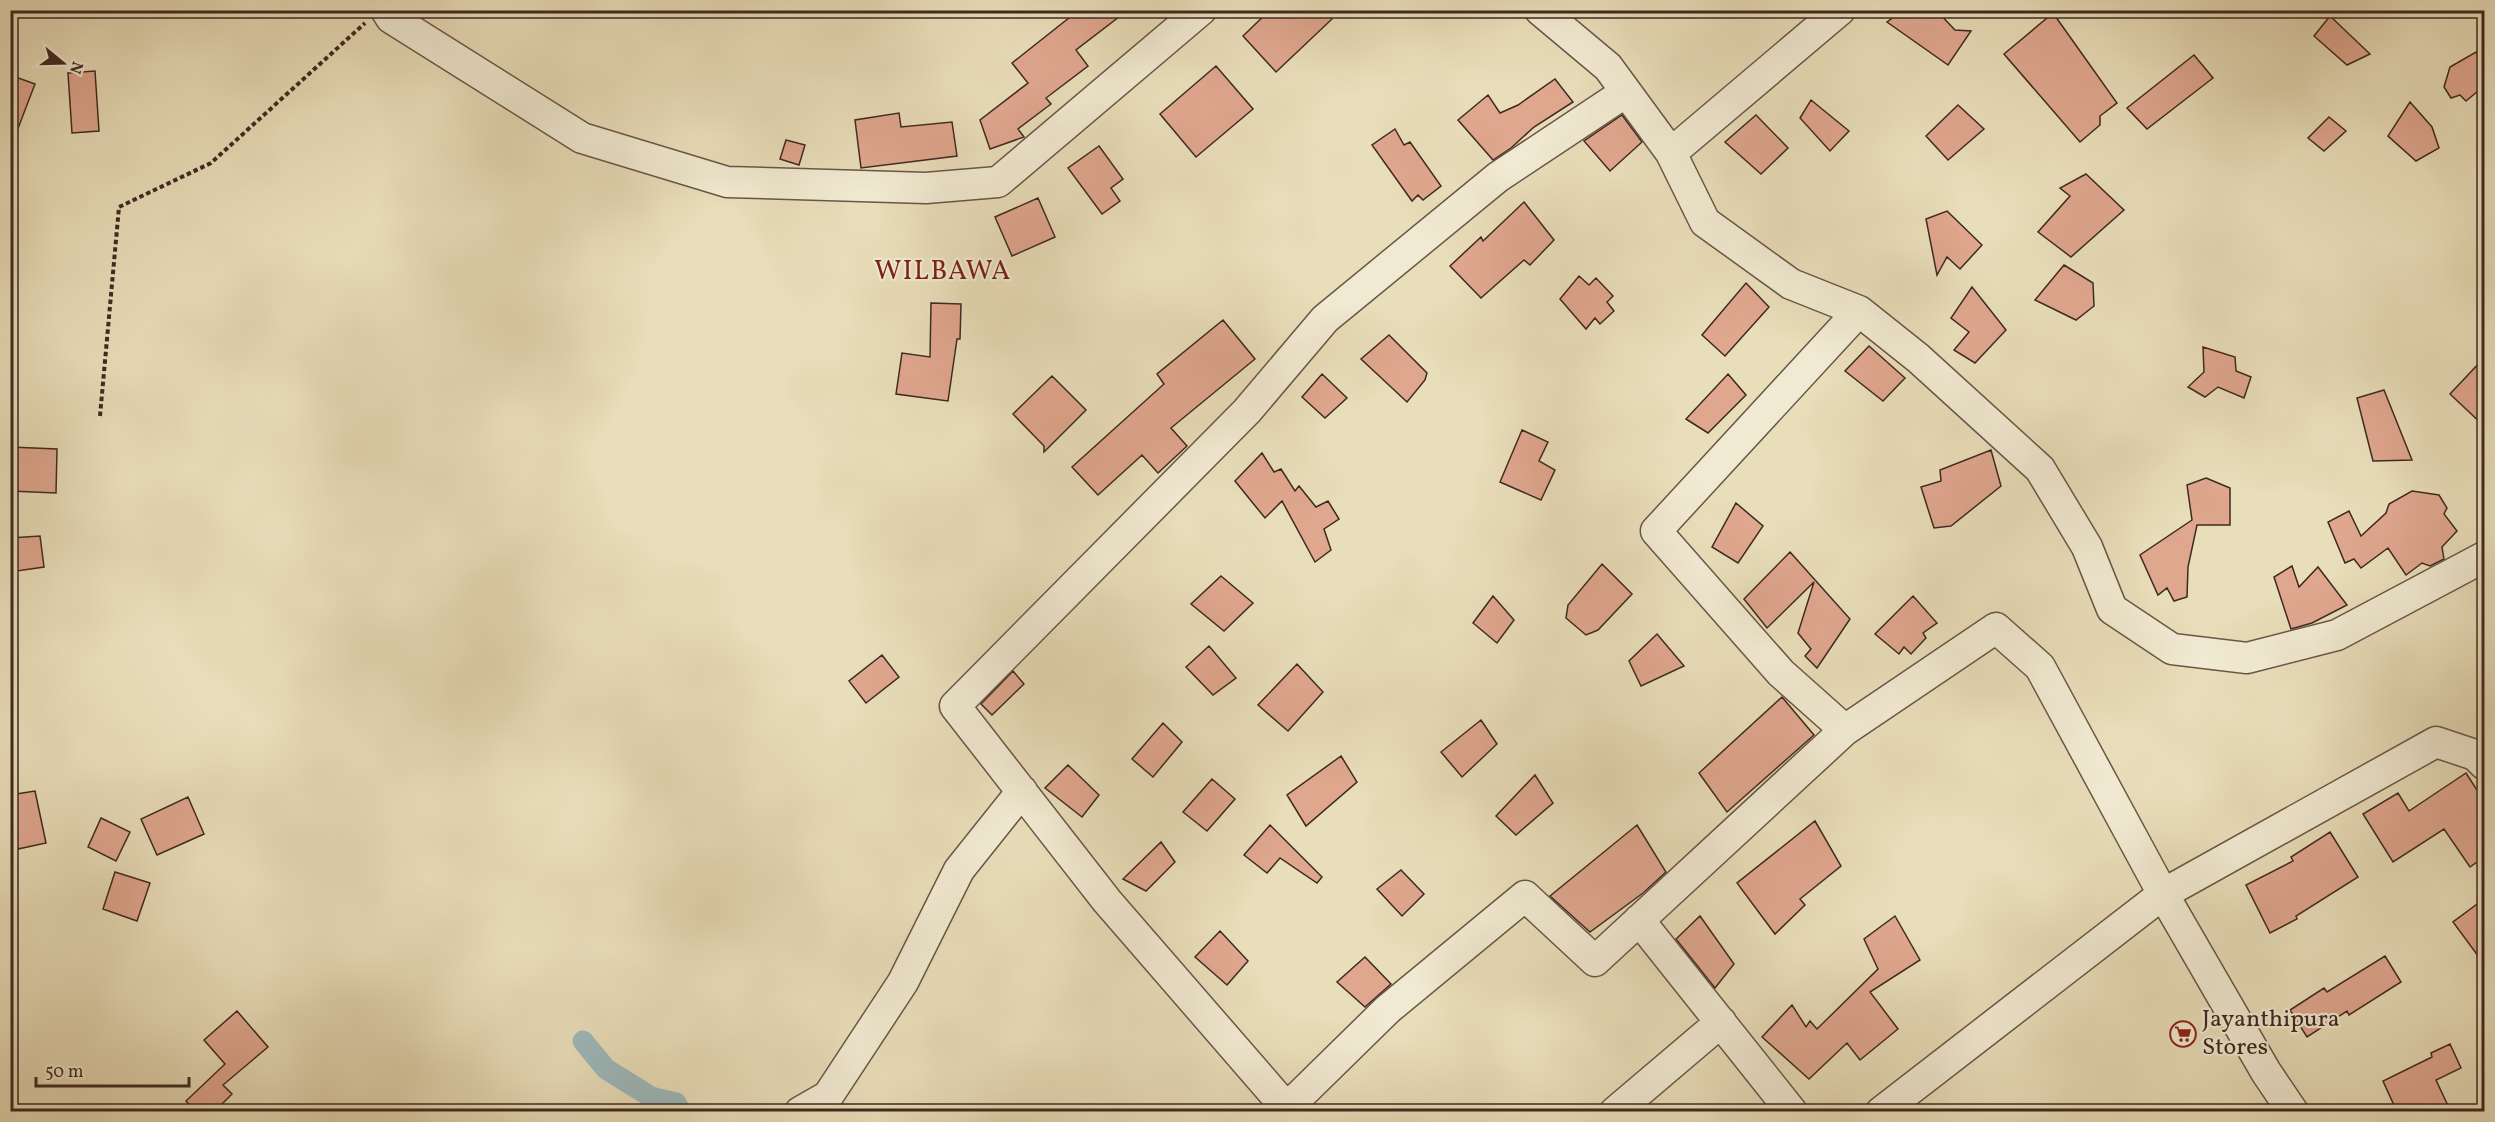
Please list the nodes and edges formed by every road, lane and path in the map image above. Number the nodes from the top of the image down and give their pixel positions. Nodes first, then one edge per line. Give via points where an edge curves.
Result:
1 (1201, 10) edge
2 (1540, 10) edge
3 (1840, 10) edge
4 (378, 15) edge
5 (1626, 92) junction
6 (1671, 153) junction
7 (1859, 311) junction
8 (100, 416) dead end
9 (2484, 557) edge
10 (1845, 730) junction
11 (2484, 764) edge
12 (1022, 791) junction
13 (2163, 894) junction
14 (1639, 920) junction
15 (1721, 1022) junction
16 (1289, 1110) edge
17 (800, 1112) edge
18 (1615, 1112) edge
19 (1792, 1112) edge
20 (1881, 1112) edge
21 (2293, 1112) edge

1 - 4 street via 998,182 926,188 727,182 582,138 391,18
2 - 5 street via 1608,67
3 - 6 street
4 - 8 path via 211,163 119,207
5 - 6 street
5 - 12 street via 1498,177 1325,319 1247,411 955,706
6 - 7 street via 1705,222 1791,284
7 - 9 street via 1918,358 2040,469 2087,547 2112,609 2172,649 2247,658 2337,635
7 - 10 street via 1656,531 1781,673
10 - 13 street via 1996,628 2040,666
10 - 14 street
11 - 13 street via 2475,755 2436,742
12 - 16 street via 1107,901
12 - 17 street via 959,870 903,982 828,1096
13 - 20 street
13 - 21 street
14 - 15 street
14 - 16 street via 1595,961 1525,896 1388,1009
15 - 18 street
15 - 19 street

